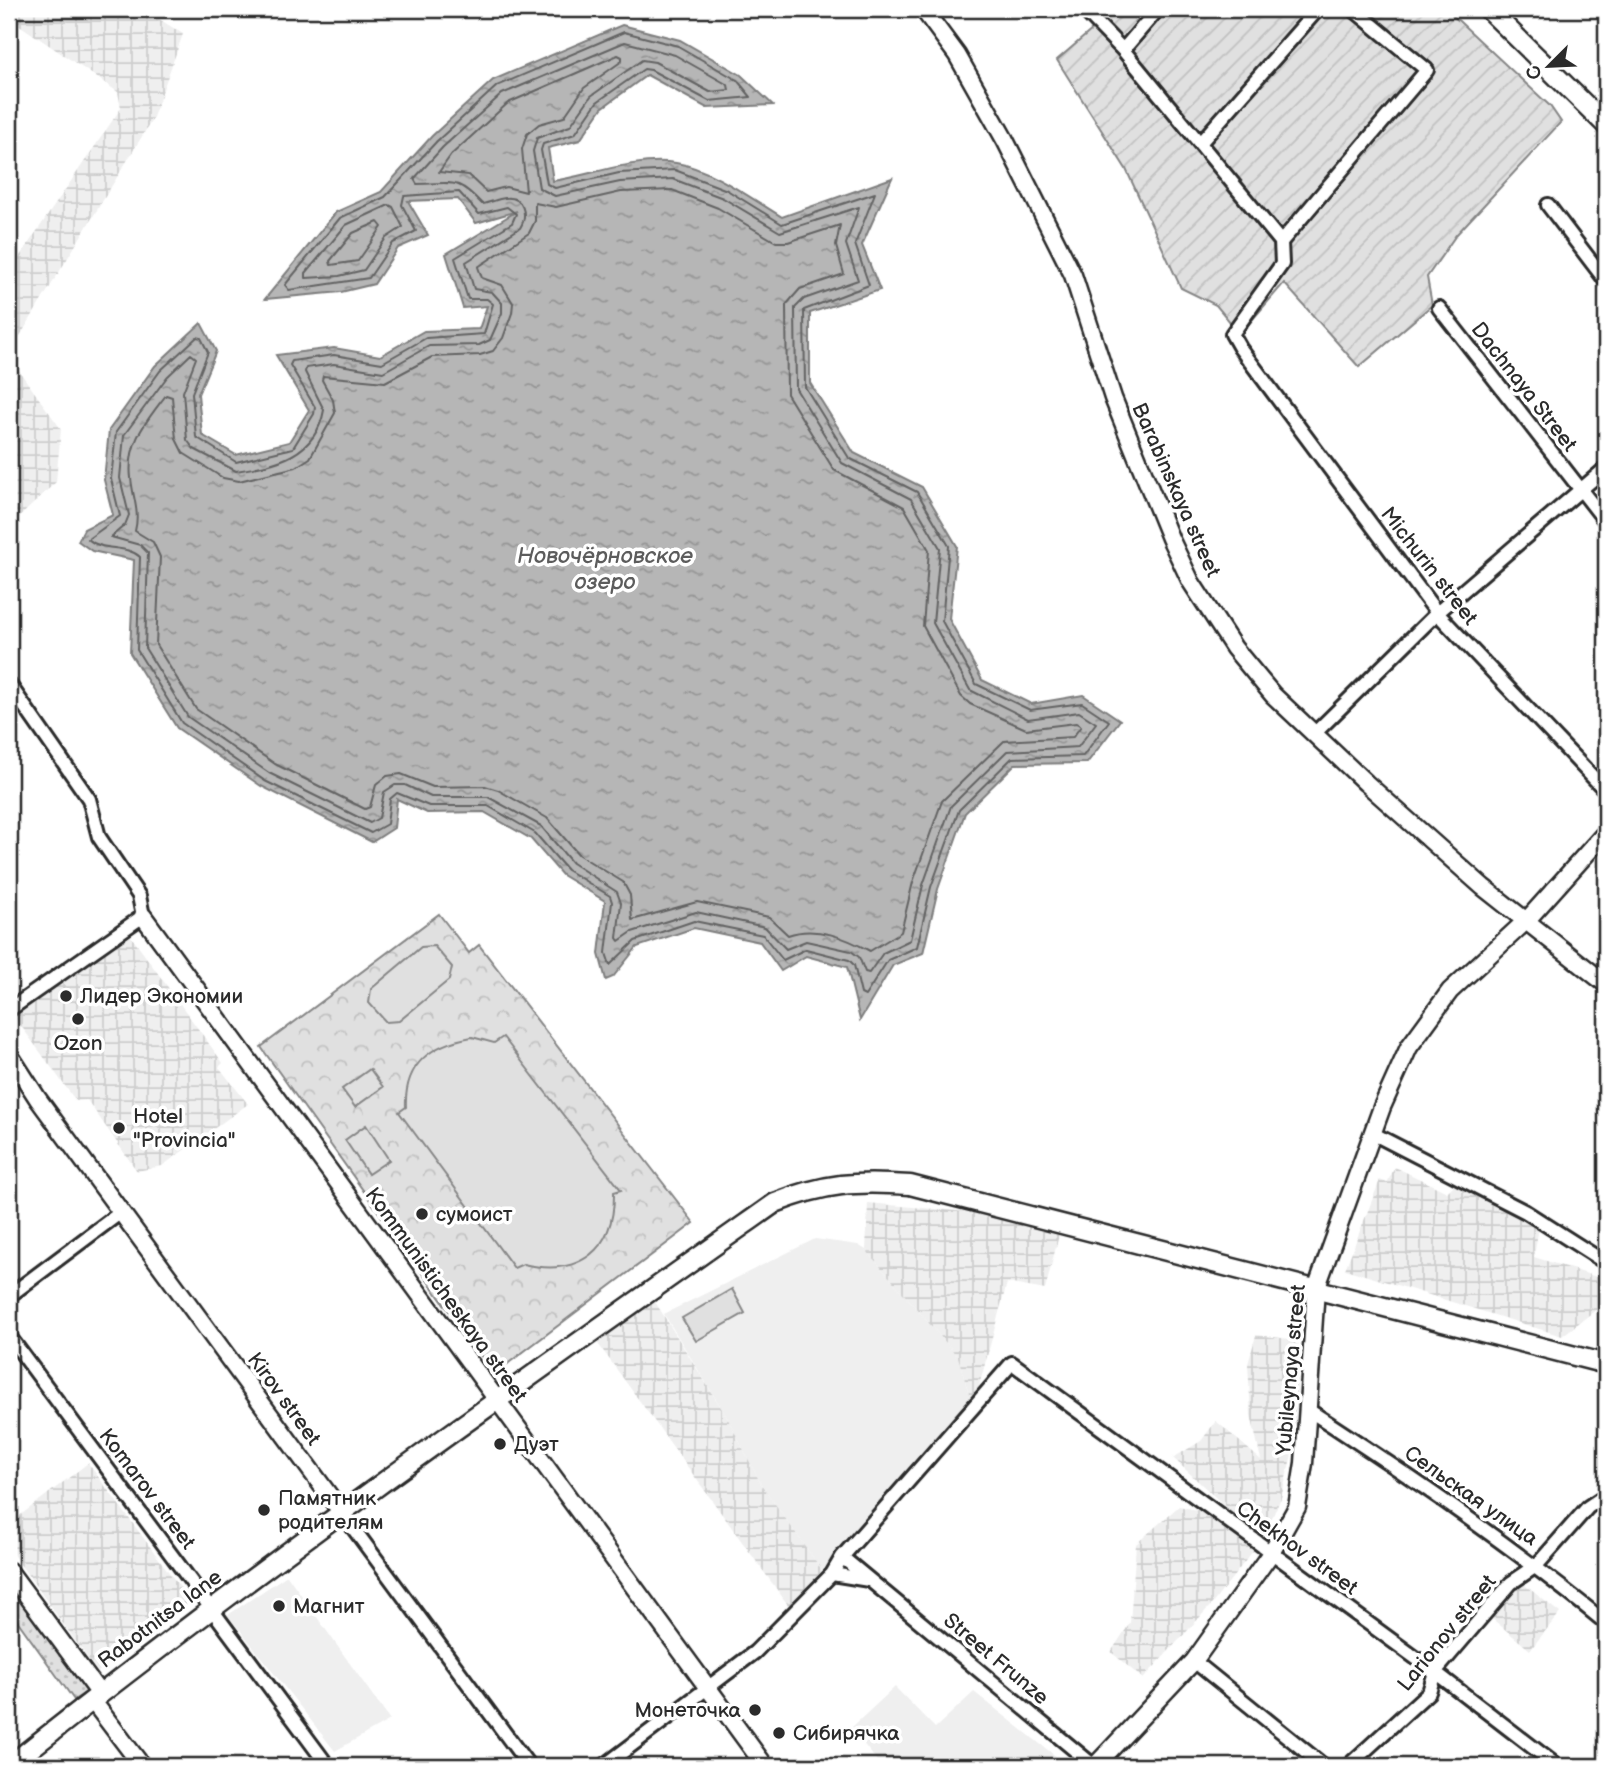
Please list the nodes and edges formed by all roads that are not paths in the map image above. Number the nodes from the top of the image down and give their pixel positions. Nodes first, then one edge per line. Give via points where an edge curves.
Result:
1 (923, 9) edge
2 (1083, 9) edge
3 (1158, 9) edge
4 (1318, 9) edge
5 (1353, 9) edge
6 (1488, 9) edge
7 (1123, 50) junction
8 (1606, 125) edge
9 (1200, 143) junction
10 (1548, 205) dead end
11 (1281, 242) junction
12 (1606, 282) edge
13 (1439, 308) dead end
14 (1606, 468) edge
15 (1580, 488) junction
16 (1606, 522) edge
17 (1437, 613) junction
18 (9, 684) edge
19 (1315, 733) junction
20 (1606, 791) edge
21 (1606, 832) edge
22 (143, 916) junction
23 (1527, 920) junction
24 (1606, 984) edge
25 (9, 1010) edge
26 (9, 1054) edge
27 (1372, 1133) junction
28 (121, 1212) junction
29 (1606, 1263) edge
30 (1316, 1289) junction
31 (9, 1296) edge
32 (9, 1336) edge
33 (1606, 1364) edge
34 (497, 1400) junction
35 (1307, 1409) junction
36 (1606, 1495) edge
37 (342, 1513) junction
38 (1271, 1553) junction
39 (842, 1557) junction
40 (1536, 1566) junction
41 (9, 1571) edge
42 (832, 1574) junction
43 (873, 1580) junction
44 (212, 1608) junction
45 (1606, 1623) edge
46 (1194, 1661) junction
47 (1435, 1672) junction
48 (709, 1687) junction
49 (96, 1697) junction
50 (9, 1766) edge
51 (142, 1766) edge
52 (328, 1766) edge
53 (529, 1766) edge
54 (604, 1766) edge
55 (765, 1766) edge
56 (1095, 1766) edge
57 (1324, 1766) edge
58 (1348, 1766) edge
59 (1557, 1766) edge

1 - 19 street, Barabinskaya street via 985,104 1064,258 1113,398 1191,582 1273,695
2 - 7 street
3 - 7 street
4 - 9 street
5 - 11 street via 1426,70
6 - 8 main road
7 - 9 street
9 - 11 street
10 - 12 street
11 - 17 street, Michurin street via 1282,264 1232,334
13 - 15 street, Dachnaya Street
14 - 15 street
15 - 16 street, Dachnaya Street
15 - 17 street
17 - 19 street
17 - 20 street, Michurin street
18 - 22 street via 89,799 99,837 139,896
19 - 23 street, Barabinskaya street via 1483,887
21 - 23 street, Yubileynaya street
22 - 25 street
22 - 34 street, Kommunisticheskaya street
23 - 24 street, Barabinskaya street
23 - 27 street, Yubileynaya street via 1450,991 1409,1047
26 - 28 street, Kirov street
27 - 29 street via 1526,1212
27 - 30 street, Yubileynaya street
28 - 31 street
28 - 37 street, Kirov street
30 - 33 main road, Rabotnitsa lane
30 - 34 main road, Rabotnitsa lane via 911,1185 864,1182 814,1187 775,1203
30 - 35 street, Yubileynaya street
32 - 44 street, Komarov street
34 - 37 main road, Rabotnitsa lane
34 - 48 street, Kommunisticheskaya street
35 - 38 street, Yubileynaya street via 1297,1507
35 - 40 street, Сельская улица
36 - 40 street, Larionov street via 1588,1507
37 - 44 main road, Rabotnitsa lane
37 - 53 street, Kirov street
38 - 39 street, Chekhov street via 1012,1363
38 - 46 street, Yubileynaya street
38 - 47 street, Chekhov street
39 - 42 street
39 - 43 street, Street Frunze
40 - 45 street, Сельская улица
40 - 47 street, Larionov street via 1511,1583
41 - 49 street
42 - 43 street
42 - 48 street via 755,1652
43 - 56 street, Street Frunze
44 - 49 main road, Rabotnitsa lane
44 - 52 street, Komarov street
46 - 56 street, Yubileynaya street
46 - 57 street
47 - 58 street, Larionov street via 1429,1692
47 - 59 street, Chekhov street
48 - 54 street
48 - 55 street, Kommunisticheskaya street
49 - 50 main road, Rabotnitsa lane
49 - 51 street

